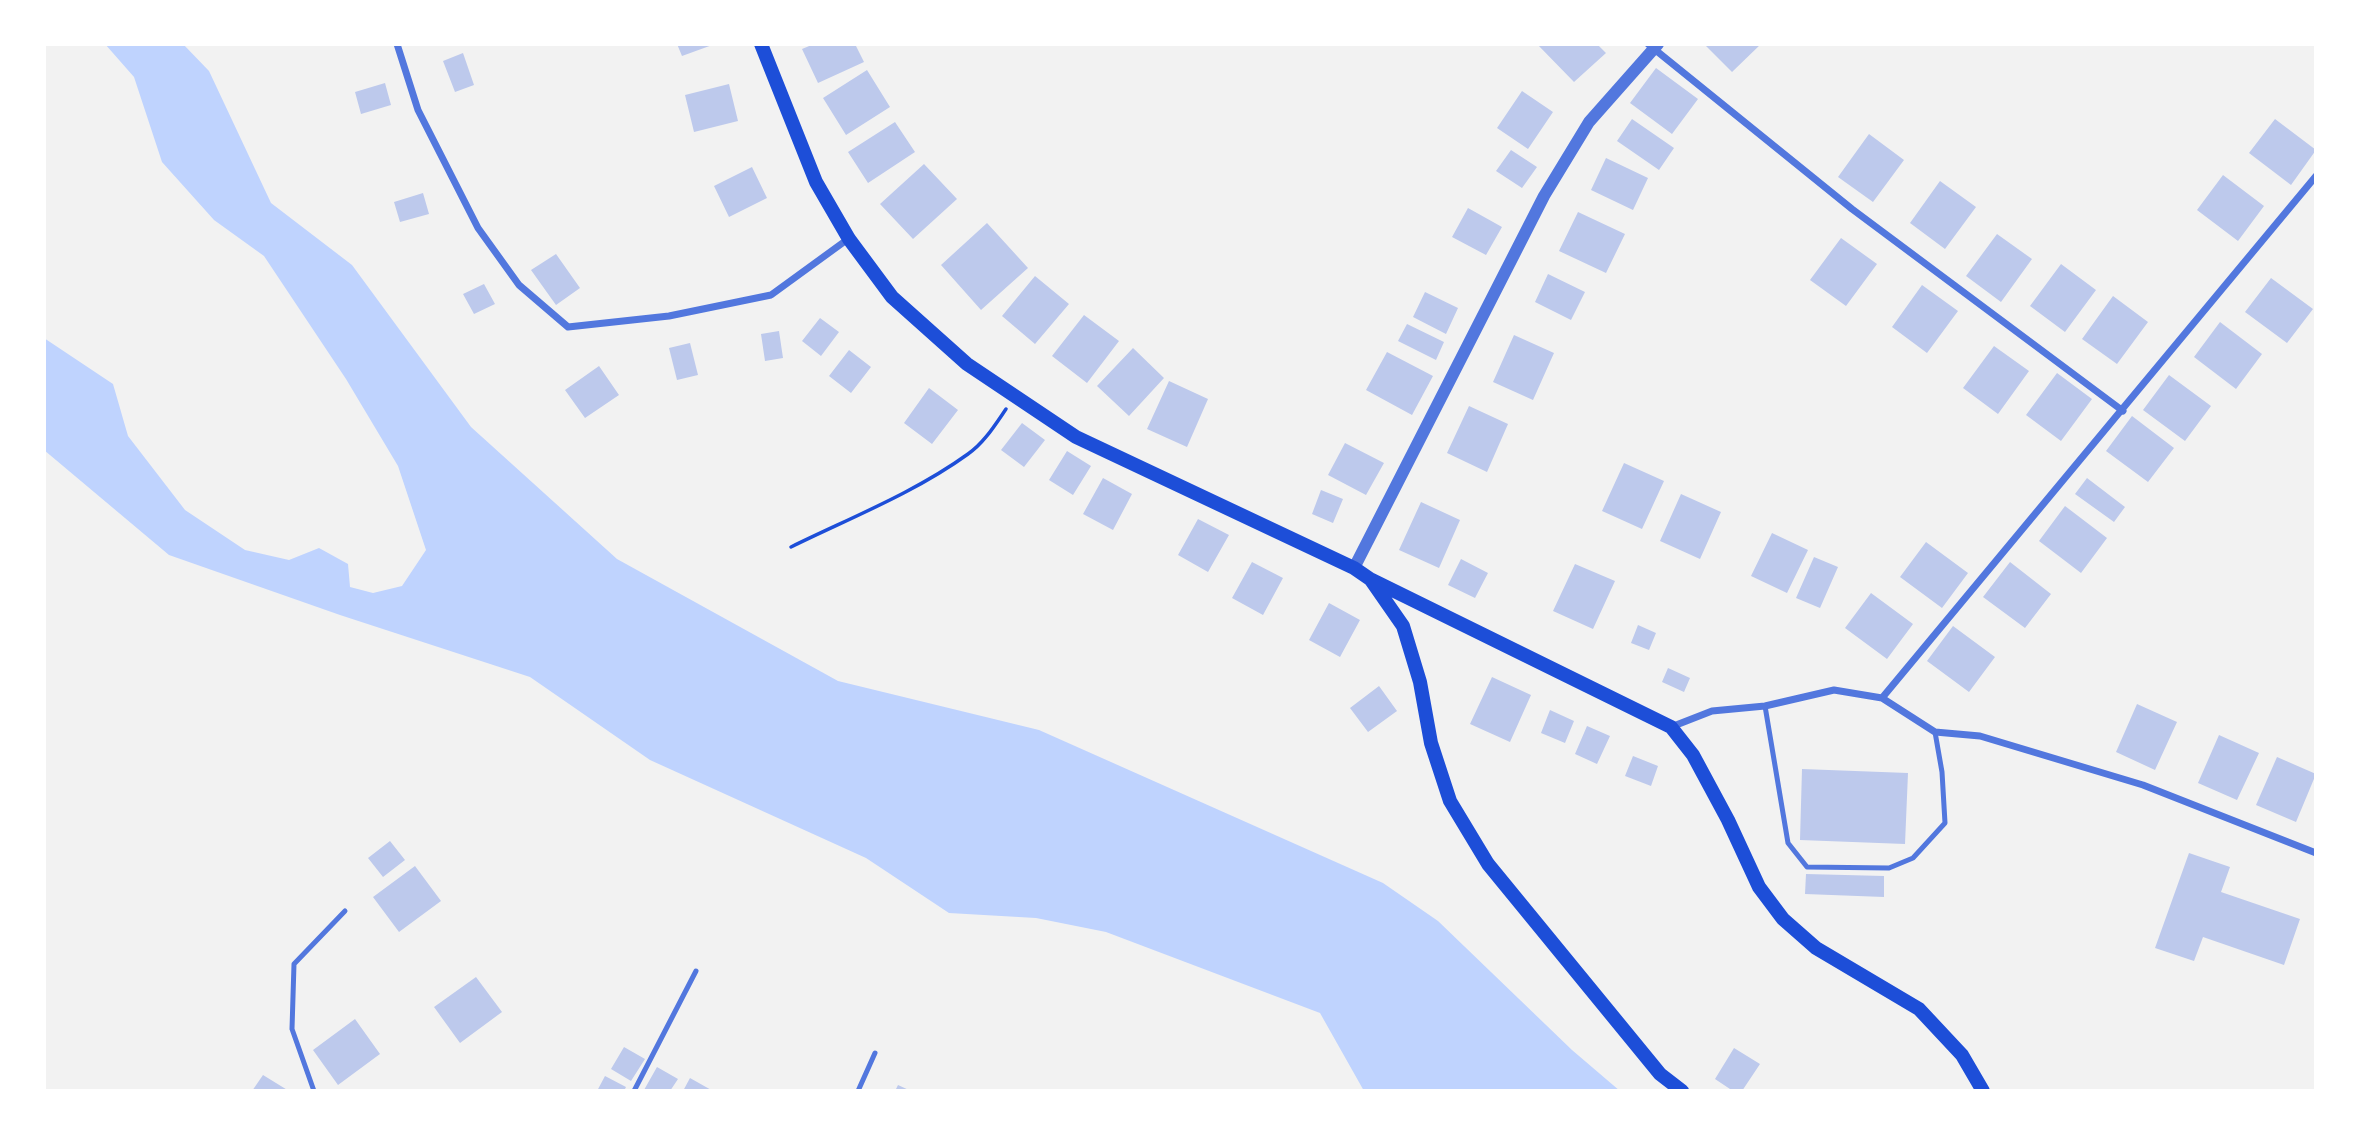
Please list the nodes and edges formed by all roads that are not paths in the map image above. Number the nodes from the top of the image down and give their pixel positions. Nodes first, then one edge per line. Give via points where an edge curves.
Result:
1 (397, 44) edge
2 (761, 44) edge
3 (1653, 45) edge
4 (2316, 176) edge
5 (849, 239) junction
6 (2123, 411) junction
7 (1354, 568) junction
8 (1370, 579) junction
9 (1882, 698) junction
10 (1765, 706) junction
11 (1671, 727) junction
12 (1935, 732) junction
13 (2316, 853) edge
14 (345, 911) dead end
15 (696, 971) dead end
16 (875, 1053) dead end
17 (314, 1091) edge
18 (634, 1091) edge
19 (858, 1091) edge
20 (1682, 1091) edge
21 (1983, 1091) edge

1 - 5 street via 418,110 478,228 519,285 568,327 669,316 771,295
2 - 5 main road via 816,182
3 - 6 street via 1852,209
3 - 7 street via 1589,122 1544,196
4 - 6 street
5 - 7 main road via 892,297 967,364 1076,437
6 - 9 street
7 - 8 main road
8 - 11 main road
8 - 20 main road via 1403,626 1450,801 1488,864 1660,1074
9 - 10 street via 1834,690
9 - 12 street
10 - 11 street via 1712,710
10 - 12 lane via 1787,843 1807,867 1889,868 1913,858 1945,823
11 - 21 main road via 1693,755 1759,887 1783,919 1816,948 1919,1009 1962,1055
12 - 13 street via 1980,736 2143,785
14 - 17 lane via 294,964 292,1029
15 - 18 lane
16 - 19 lane

